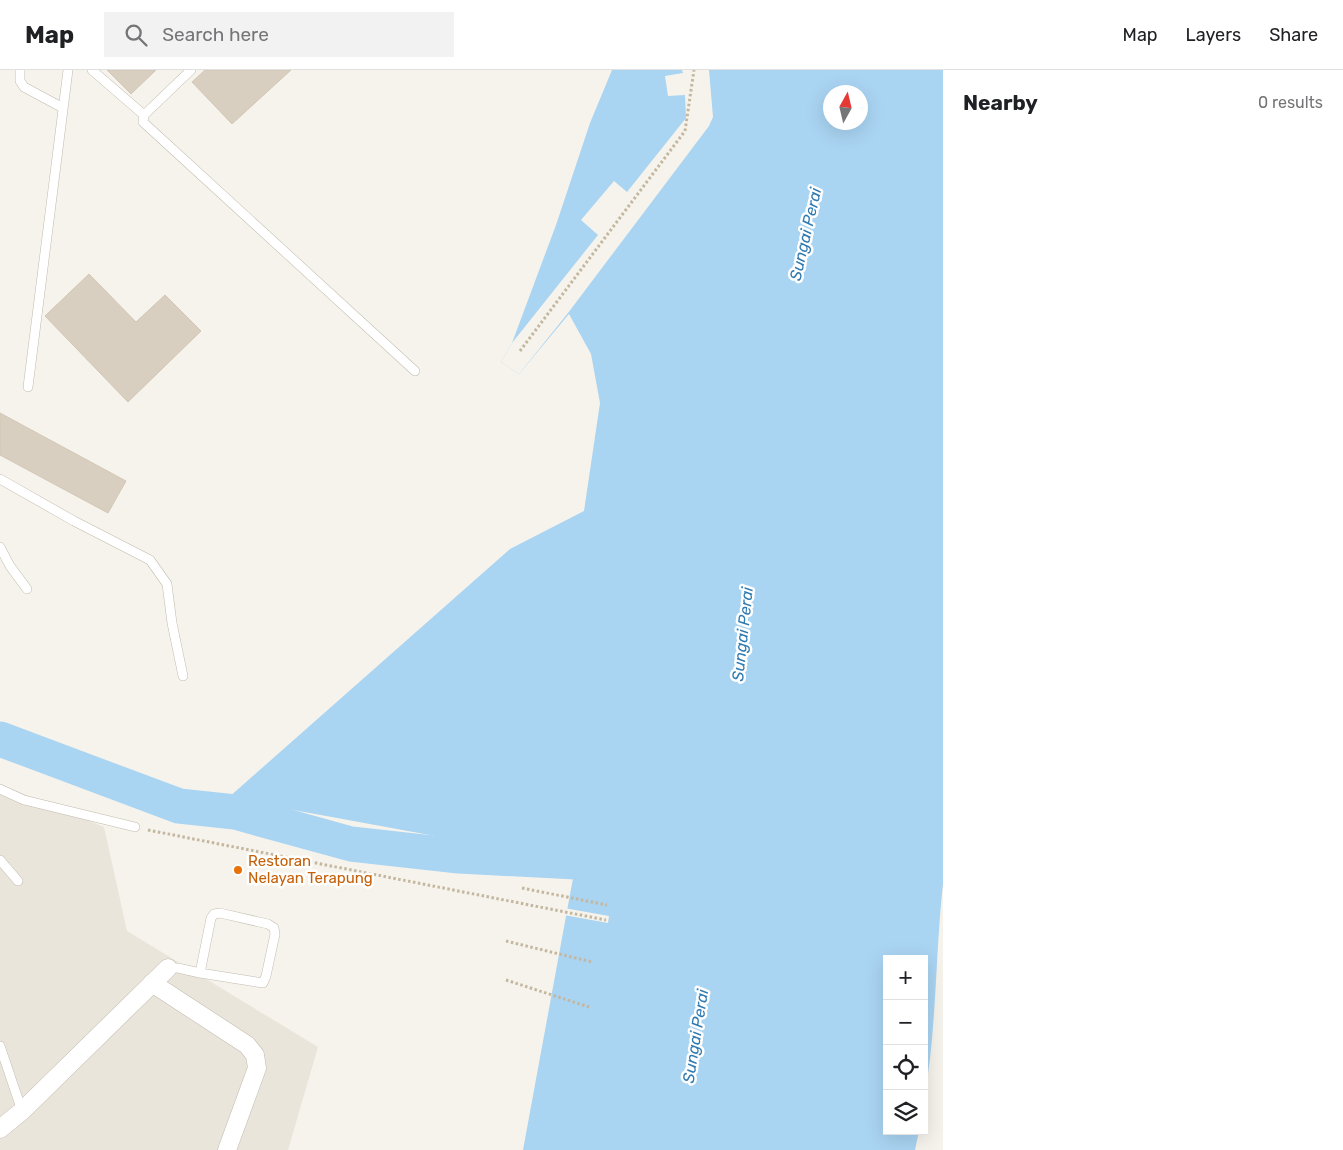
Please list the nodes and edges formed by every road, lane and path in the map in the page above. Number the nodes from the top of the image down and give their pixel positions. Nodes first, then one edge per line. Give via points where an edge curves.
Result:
1 (20, 70) edge
2 (68, 70) edge
3 (92, 70) edge
4 (192, 70) edge
5 (694, 70) edge
6 (64, 108) junction
7 (144, 115) junction
8 (520, 351) dead end
9 (415, 371) dead end
10 (28, 387) dead end
11 (0, 478) edge
12 (0, 547) edge
13 (27, 589) dead end
14 (183, 676) dead end
15 (0, 789) edge
16 (135, 827) joint
17 (0, 860) edge
18 (18, 881) dead end
19 (522, 888) dead end
20 (607, 905) dead end
21 (606, 920) dead end
22 (506, 941) dead end
23 (592, 962) dead end
24 (168, 968) joint
25 (200, 973) junction
26 (506, 980) dead end
27 (152, 983) junction
28 (589, 1007) dead end
29 (0, 1046) edge
30 (22, 1112) junction
31 (0, 1129) edge
32 (226, 1150) edge

1 - 6 lane via 24,87
2 - 6 lane
3 - 7 lane
4 - 7 lane
5 - 8 path via 685,131
6 - 10 lane
7 - 9 lane via 143,122
11 - 14 lane via 150,560 167,584
12 - 13 lane
15 - 16 lane via 24,800
16 - 21 path
17 - 18 lane
19 - 20 path
22 - 23 path
24 - 25 lane
24 - 27 street
25 - 25 lane via 214,914 268,924 274,928 263,983
26 - 28 path
27 - 30 street
27 - 32 street via 247,1045 254,1055 257,1068
29 - 30 lane
30 - 31 street

